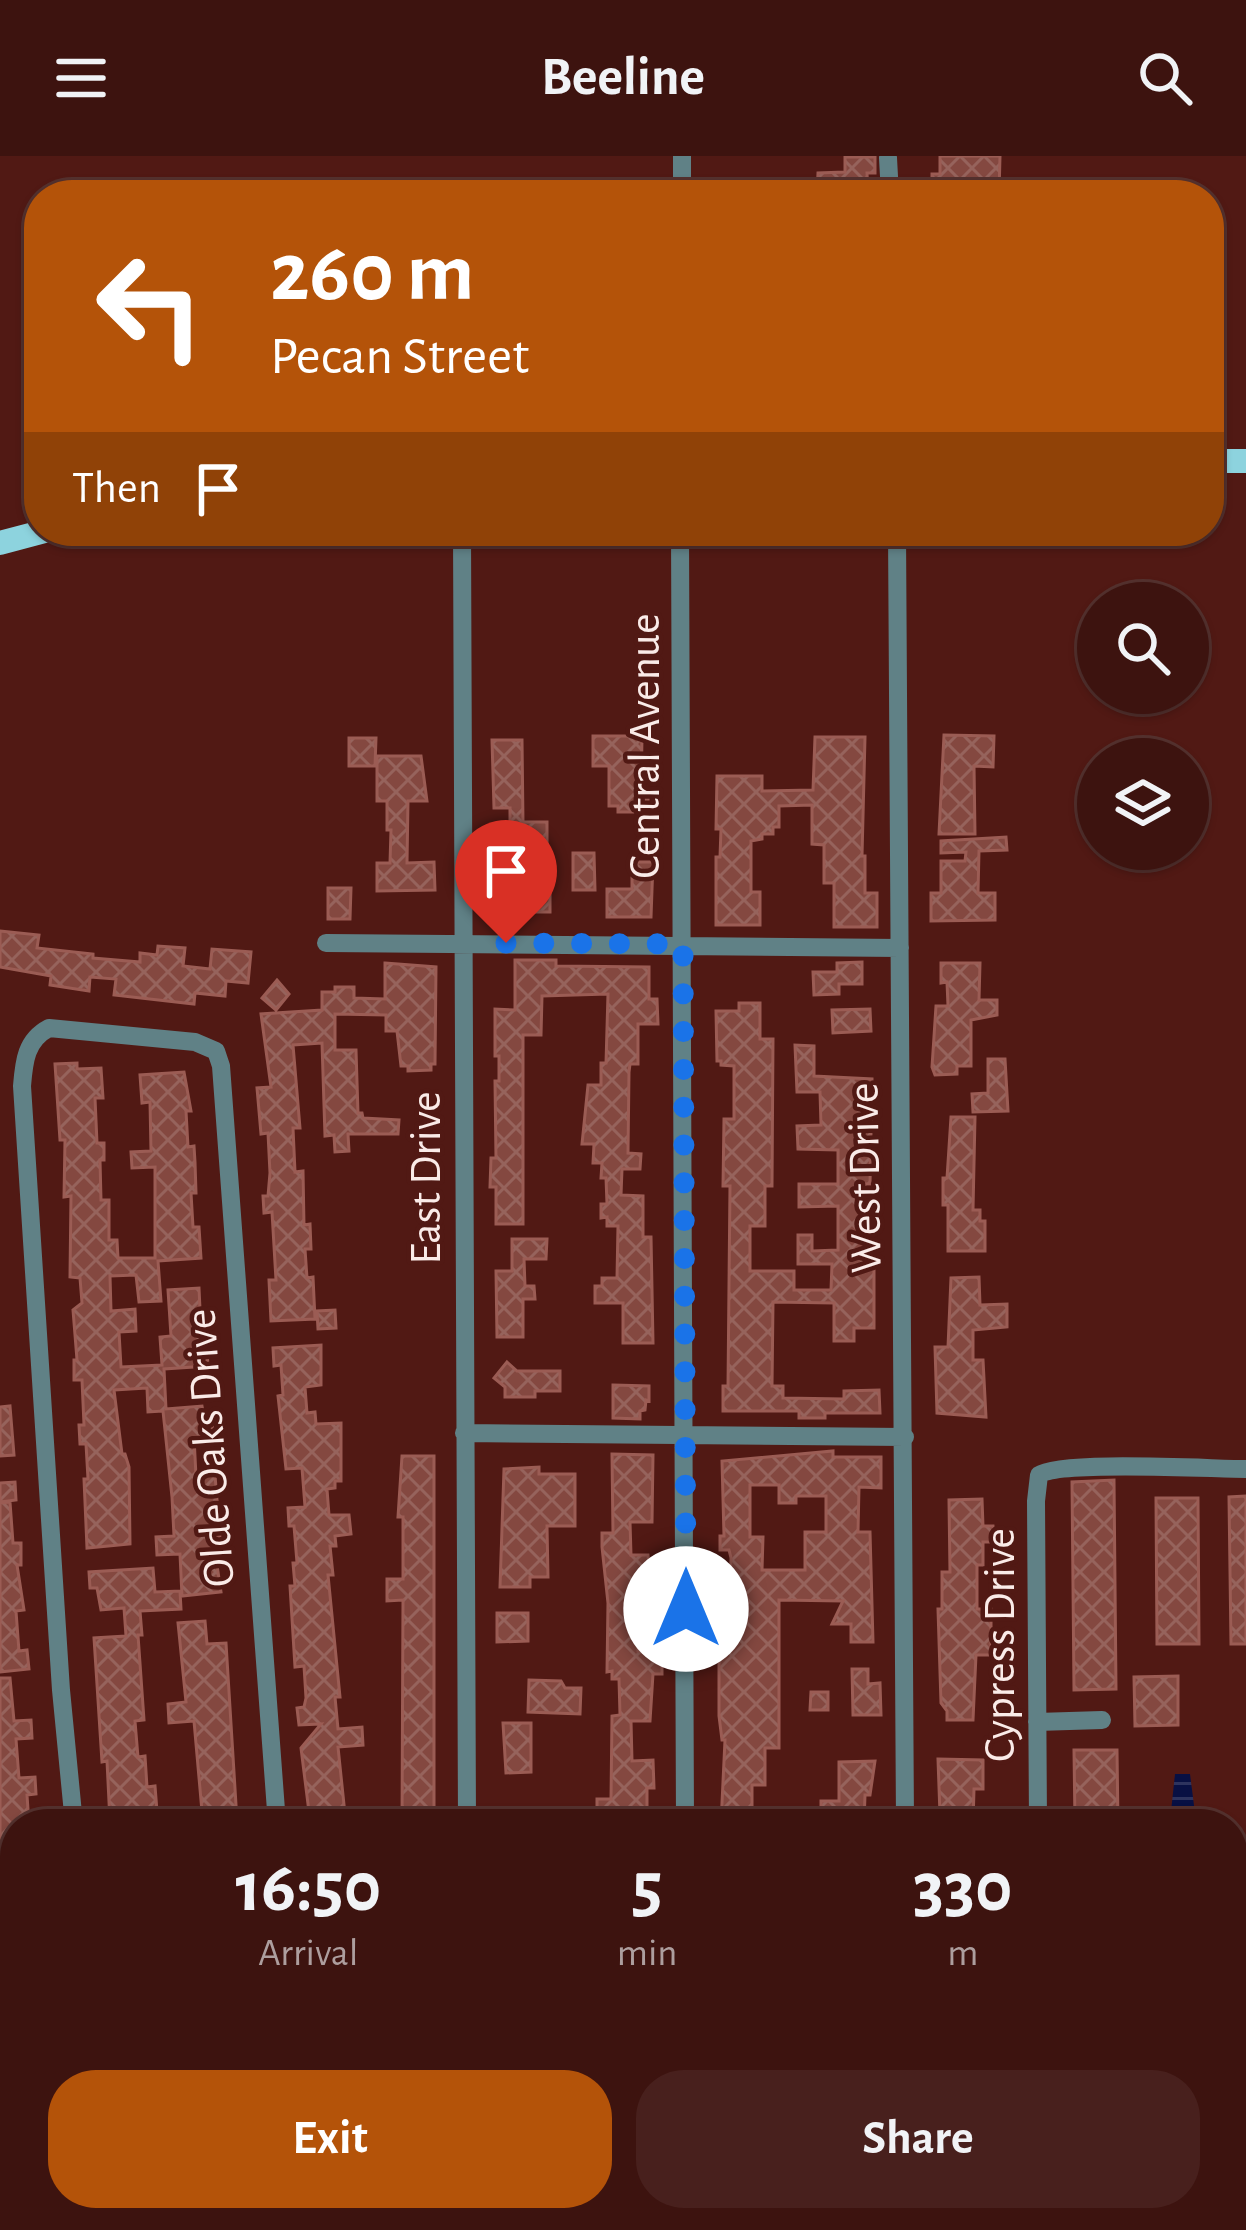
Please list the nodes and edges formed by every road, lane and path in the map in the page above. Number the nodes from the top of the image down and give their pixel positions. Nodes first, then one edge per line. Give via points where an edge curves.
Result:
1 (463, 546) edge
2 (680, 546) edge
3 (897, 546) edge
4 (326, 943) dead end
5 (462, 943) junction
6 (683, 944) junction
7 (900, 948) junction
8 (464, 1433) junction
9 (686, 1436) junction
10 (905, 1437) junction
11 (1246, 1469) edge
12 (1102, 1720) dead end
13 (1037, 1722) junction
14 (73, 1809) edge
15 (276, 1809) edge
16 (467, 1809) edge
17 (685, 1809) edge
18 (905, 1809) edge
19 (1038, 1809) edge

1 - 5 street, East Drive
2 - 6 street, Central Avenue
3 - 7 street, West Drive
4 - 5 street
5 - 6 street
5 - 8 street, East Drive
6 - 7 street
6 - 9 street, Central Avenue
7 - 10 street, West Drive
8 - 9 street
8 - 16 street, East Drive
9 - 10 street
9 - 17 street, Central Avenue
10 - 18 street, West Drive
11 - 13 street, Cypress Drive via 1040,1475
12 - 13 street
13 - 19 street, Cypress Drive
14 - 15 street, Olde Oaks Drive via 22,1086 35,1036 50,1028 195,1042 216,1051 221,1066

